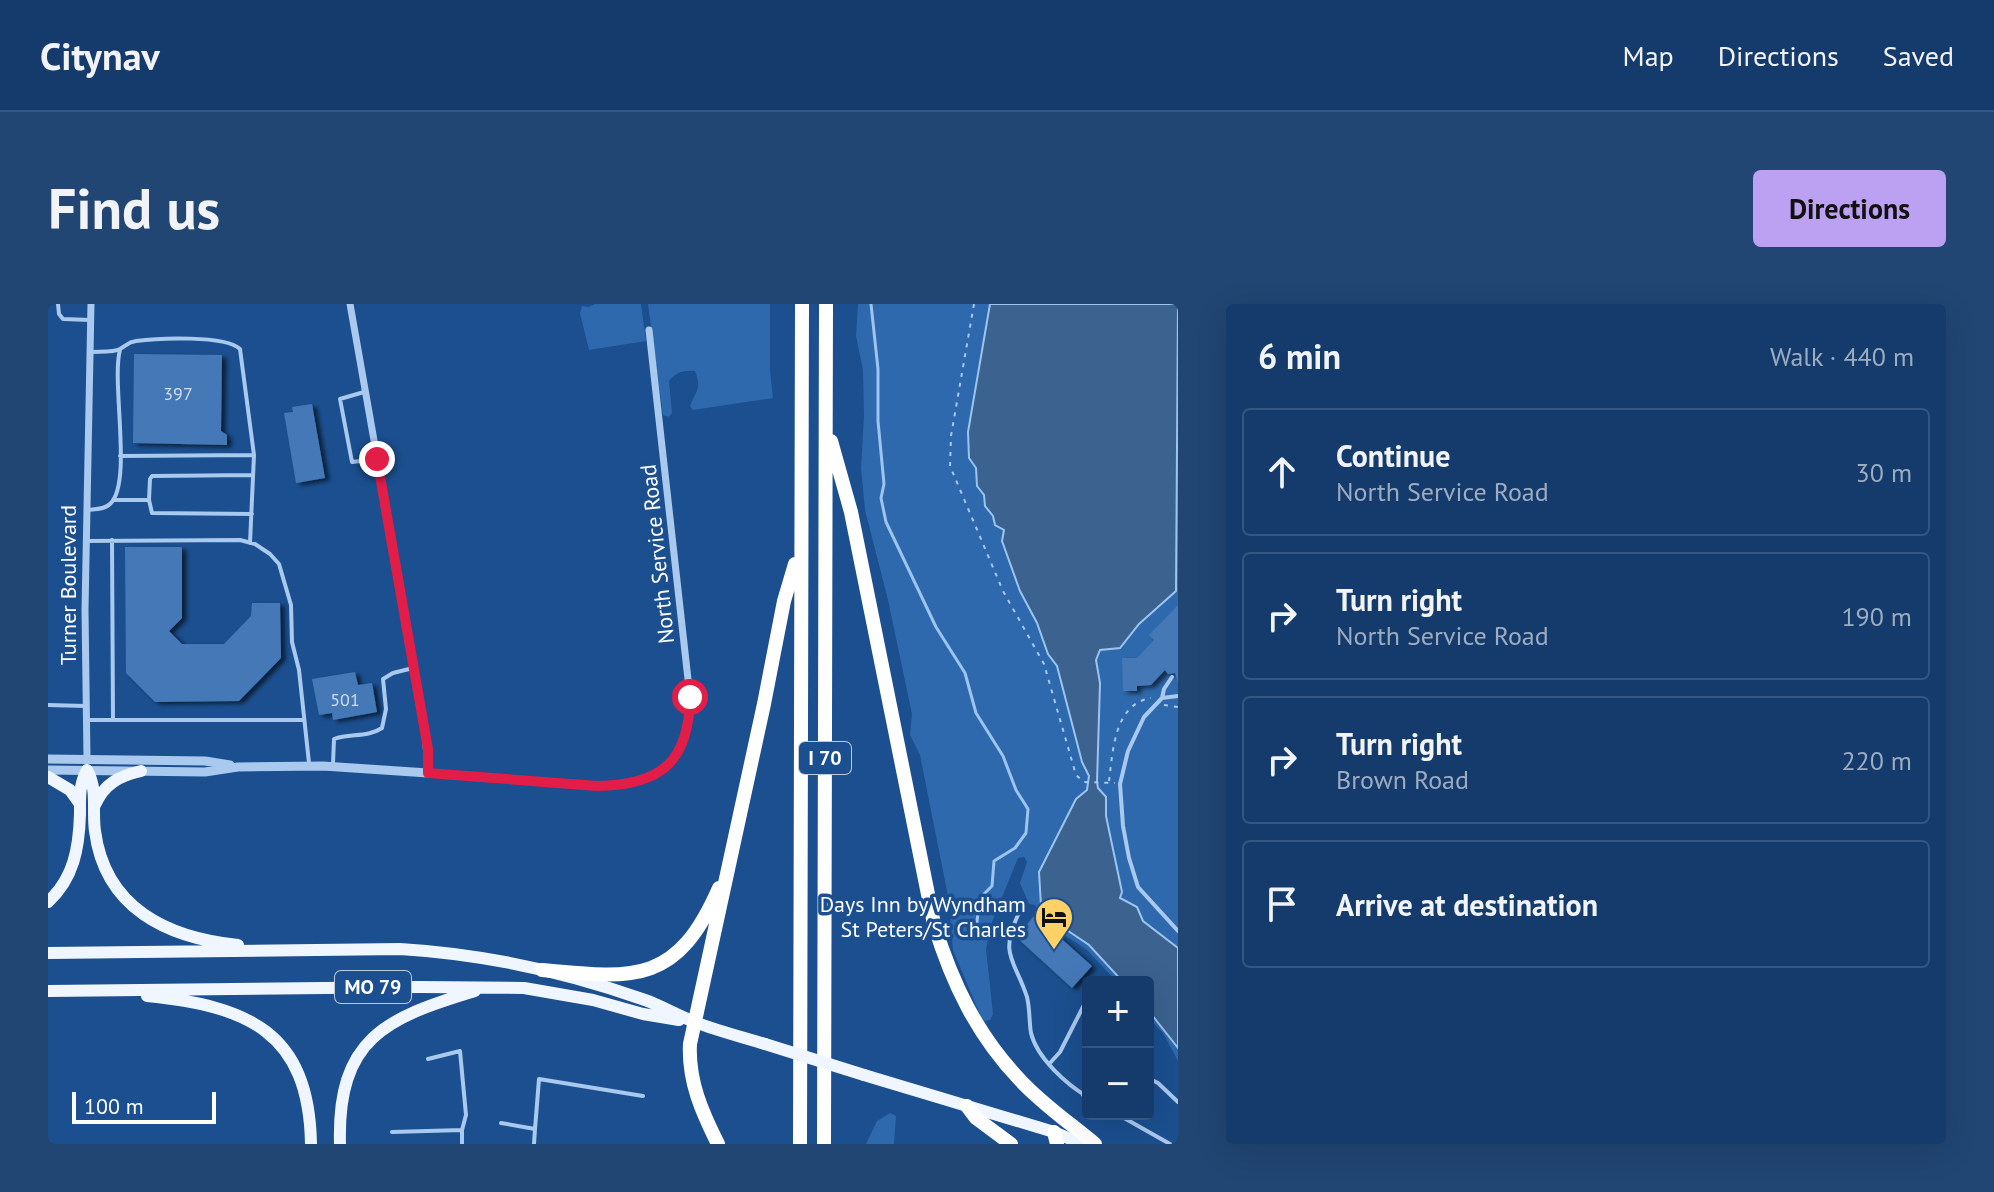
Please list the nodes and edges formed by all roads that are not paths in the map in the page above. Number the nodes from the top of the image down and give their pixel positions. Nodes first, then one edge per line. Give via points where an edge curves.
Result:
1 (58, 304) edge
2 (91, 304) edge
3 (350, 304) edge
4 (802, 304) edge
5 (826, 304) edge
6 (90, 320) junction
7 (649, 330) dead end
8 (120, 350) junction
9 (89, 352) junction
10 (365, 391) junction
11 (826, 422) junction
12 (254, 455) junction
13 (120, 456) junction
14 (377, 459) junction
15 (253, 475) junction
16 (114, 500) junction
17 (149, 500) junction
18 (86, 510) junction
19 (252, 514) junction
20 (112, 540) junction
21 (86, 541) junction
22 (250, 543) junction
23 (800, 548) junction
24 (414, 668) junction
25 (1172, 677) dead end
26 (1178, 696) edge
27 (1162, 698) junction
28 (48, 705) edge
29 (86, 706) junction
30 (86, 720) junction
31 (113, 720) junction
32 (304, 720) junction
33 (48, 759) edge
34 (87, 765) junction
35 (309, 766) junction
36 (333, 766) junction
37 (238, 767) junction
38 (48, 770) edge
39 (141, 771) junction
40 (428, 773) junction
41 (48, 777) edge
42 (80, 804) junction
43 (94, 808) junction
44 (732, 858) junction
45 (48, 902) edge
46 (1018, 915) dead end
47 (1178, 931) edge
48 (305, 951) junction
49 (48, 953) edge
50 (542, 970) junction
51 (488, 987) junction
52 (84, 990) junction
53 (48, 991) edge
54 (1082, 1009) edge
55 (694, 1022) junction
56 (428, 1059) dead end
57 (1050, 1063) junction
58 (1154, 1081) edge
59 (1082, 1093) edge
60 (824, 1094) junction
61 (643, 1096) dead end
62 (1178, 1102) edge
63 (967, 1106) junction
64 (308, 1116) junction
65 (1130, 1120) edge
66 (501, 1123) dead end
67 (535, 1129) junction
68 (462, 1130) junction
69 (392, 1132) dead end
70 (340, 1137) edge
71 (1056, 1138) edge
72 (301, 1144) edge
73 (311, 1144) edge
74 (347, 1144) edge
75 (462, 1144) edge
76 (534, 1144) edge
77 (718, 1144) edge
78 (800, 1144) edge
79 (824, 1144) edge
80 (834, 1144) edge
81 (1011, 1144) edge
82 (1082, 1144) edge
83 (1095, 1144) edge
84 (1170, 1144) edge

1 - 6 lane via 63,319
2 - 6 street, Turner Boulevard
3 - 10 street
4 - 23 highway, I 70
5 - 11 highway, I 70
6 - 9 street, Turner Boulevard
7 - 40 street, North Service Road via 690,697 683,746 649,778 623,786
8 - 9 lane
8 - 12 lane via 132,341 155,339 235,344 240,349
8 - 13 lane
9 - 18 street, Turner Boulevard
10 - 14 street
10 - 14 lane via 340,399 352,462
11 - 60 highway, I 70
11 - 83 highway via 851,512 944,957 976,1024 997,1053 1021,1081
12 - 13 lane
12 - 15 lane
13 - 16 lane
14 - 24 street
15 - 17 lane via 152,476
15 - 19 lane
16 - 17 lane
16 - 18 lane via 104,508
17 - 19 lane via 152,513
18 - 21 street, Turner Boulevard
19 - 22 lane
20 - 21 lane
20 - 22 lane
20 - 31 lane
21 - 29 street, Turner Boulevard
22 - 32 lane via 279,564 291,605
23 - 44 highway via 784,601
23 - 78 highway, I 70
24 - 36 lane via 383,679 382,728 334,739
24 - 40 street
25 - 27 lane
26 - 27 lane
27 - 47 lane via 1144,717 1120,784 1123,826 1138,887
28 - 29 lane
29 - 30 street, Turner Boulevard
30 - 31 lane
30 - 34 street, Turner Boulevard
31 - 32 lane
32 - 35 lane
33 - 34 street, North Service Road
34 - 37 street, North Service Road via 205,761
34 - 38 street, North Service Road
34 - 39 street, North Service Road
34 - 42 main road
34 - 43 main road
35 - 36 street, North Service Road
35 - 37 street, North Service Road
36 - 40 street, North Service Road
37 - 39 street, North Service Road
39 - 43 main road via 109,784
41 - 42 main road via 70,790
42 - 45 main road via 74,864
43 - 48 main road via 98,855 120,894 141,913 184,935
44 - 50 highway via 702,925 667,959 643,971 614,976
44 - 55 highway
46 - 57 lane via 1008,950 1029,1005 1034,1043
48 - 49 main road, MO 79
48 - 50 main road, MO 79 via 439,951
50 - 55 main road, MO 79 via 646,1000
51 - 52 main road, MO 79
51 - 55 main road, MO 79 via 559,993
51 - 70 main road via 411,1011 369,1041 347,1075
52 - 53 main road, MO 79
52 - 64 main road via 186,999 243,1017 272,1037 293,1063 302,1080
54 - 57 lane
55 - 63 main road, MO 79, bridge
55 - 77 highway via 692,1079
56 - 68 lane via 460,1051 466,1115
57 - 59 lane
58 - 62 lane
60 - 79 highway, I 70
60 - 80 highway
61 - 67 lane via 539,1079
63 - 71 main road, MO 79
63 - 81 highway
64 - 72 main road
64 - 73 main road
65 - 84 lane
66 - 67 lane
67 - 76 lane
68 - 69 lane
68 - 75 lane
70 - 74 main road
71 - 82 main road, MO 79

